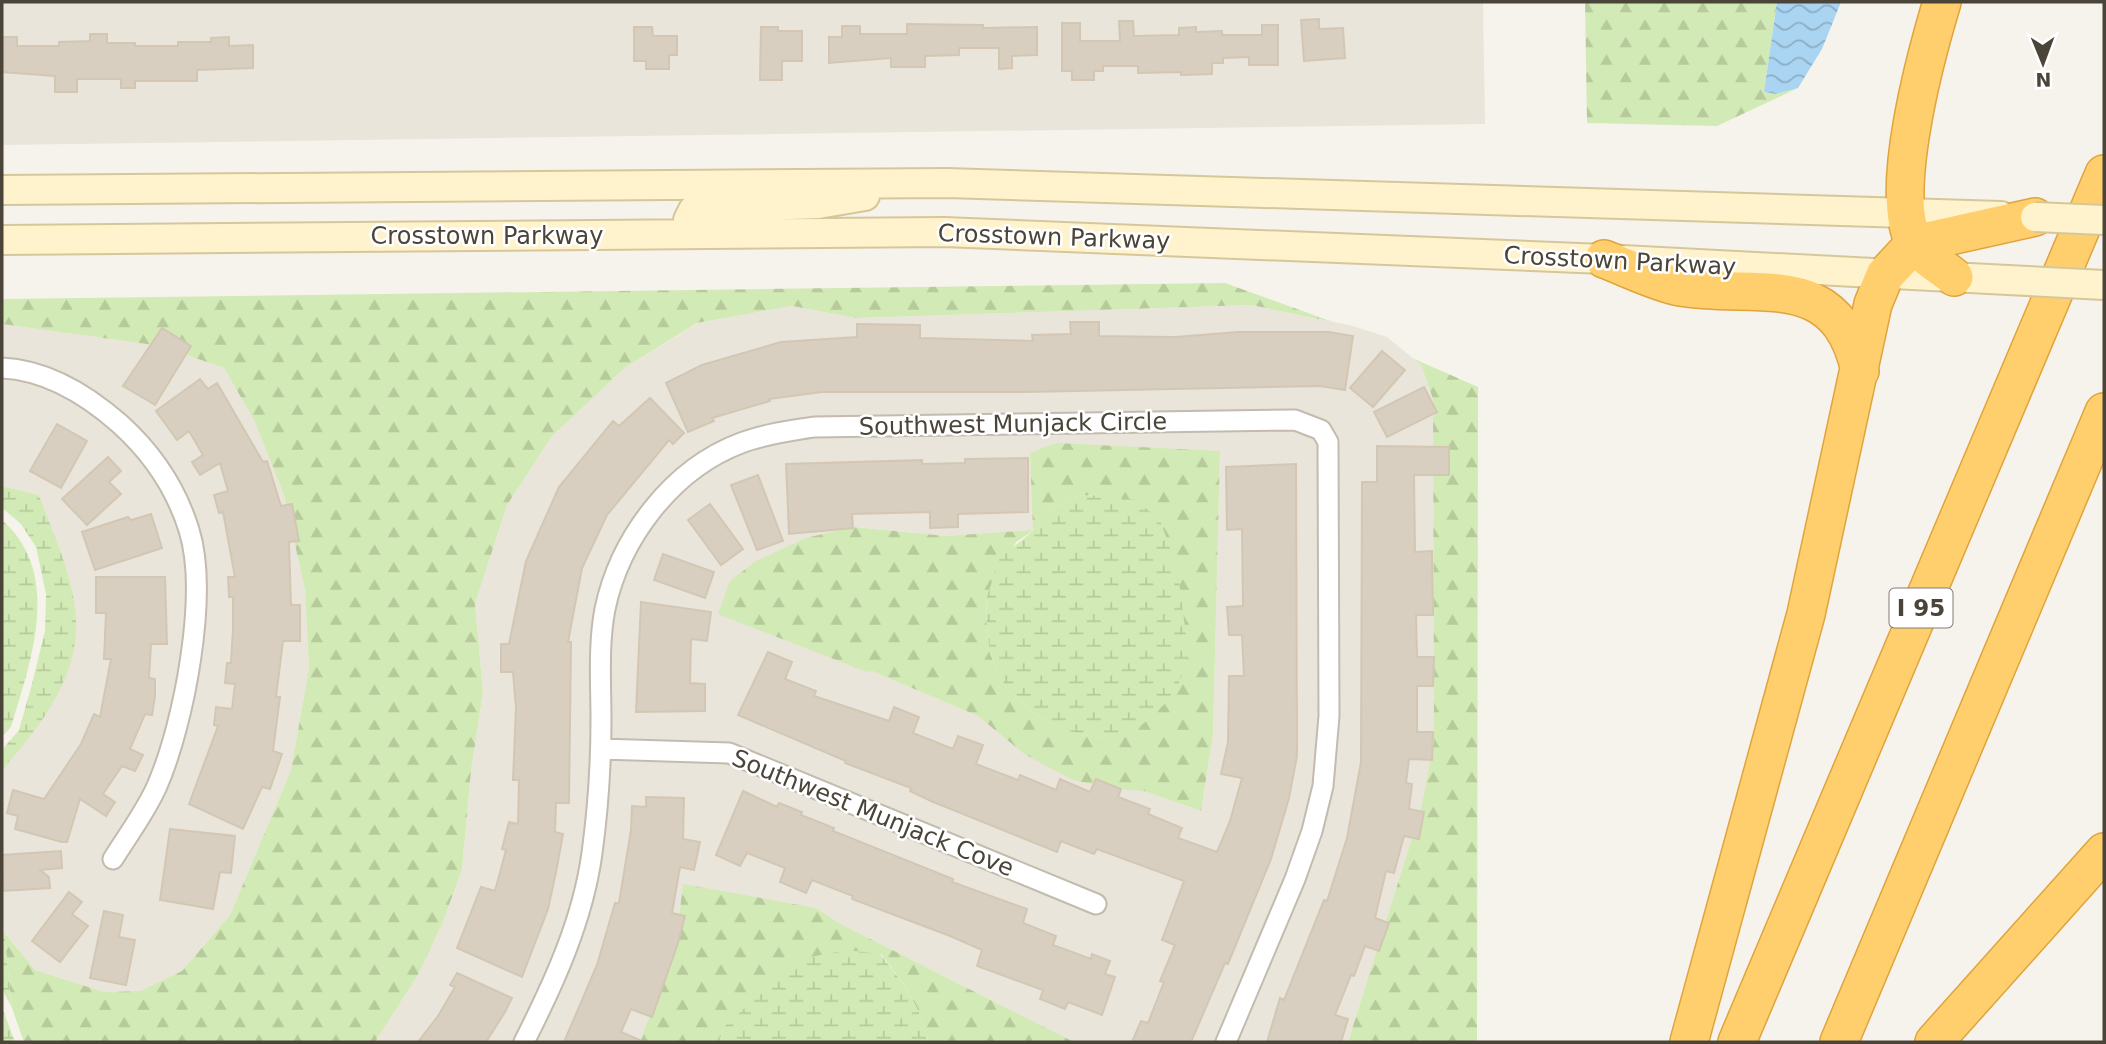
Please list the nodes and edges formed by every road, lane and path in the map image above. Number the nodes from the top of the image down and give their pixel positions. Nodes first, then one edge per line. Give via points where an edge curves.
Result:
1 (1942, 2) edge
2 (2104, 174) edge
3 (904, 183) junction
4 (2, 190) edge
5 (2035, 217) joint
6 (2104, 220) edge
7 (1909, 229) junction
8 (700, 234) junction
9 (2, 240) edge
10 (1604, 259) junction
11 (1885, 275) junction
12 (1954, 277) junction
13 (2104, 285) edge
14 (2, 368) edge
15 (1860, 372) junction
16 (2104, 412) edge
17 (601, 749) junction
18 (2104, 852) edge
19 (113, 859) dead end
20 (1096, 904) dead end
21 (524, 1042) edge
22 (1226, 1042) edge
23 (1689, 1042) edge
24 (1737, 1042) edge
25 (1839, 1042) edge
26 (1934, 1042) edge

1 - 7 highway via 1930,40 1906,167
2 - 24 highway, I 95
3 - 4 main road, Crosstown Parkway
3 - 7 main road, Crosstown Parkway via 1736,205
3 - 8 main road via 855,199 818,204 699,208 688,220
5 - 6 main road, bridge
5 - 7 highway
7 - 11 highway
7 - 12 highway
8 - 9 main road, Crosstown Parkway
8 - 10 main road, Crosstown Parkway via 944,232
10 - 11 main road, Crosstown Parkway
10 - 15 highway via 1679,286 1785,292 1822,307 1847,330
11 - 12 main road, Crosstown Parkway
11 - 15 highway via 1873,304
12 - 13 main road, Crosstown Parkway, bridge
14 - 19 street via 64,384 102,408 143,445 170,486 189,531 196,577 191,657 179,729 156,788
15 - 23 highway via 1806,614
16 - 25 highway
17 - 20 street, Southwest Munjack Cove via 729,753
17 - 21 street, Southwest Munjack Circle via 592,856 582,902 567,949
17 - 22 street, Southwest Munjack Circle via 605,610 627,547 673,487 704,462 741,443 814,427 1306,422 1321,430 1328,442 1328,752 1312,831
18 - 26 highway

